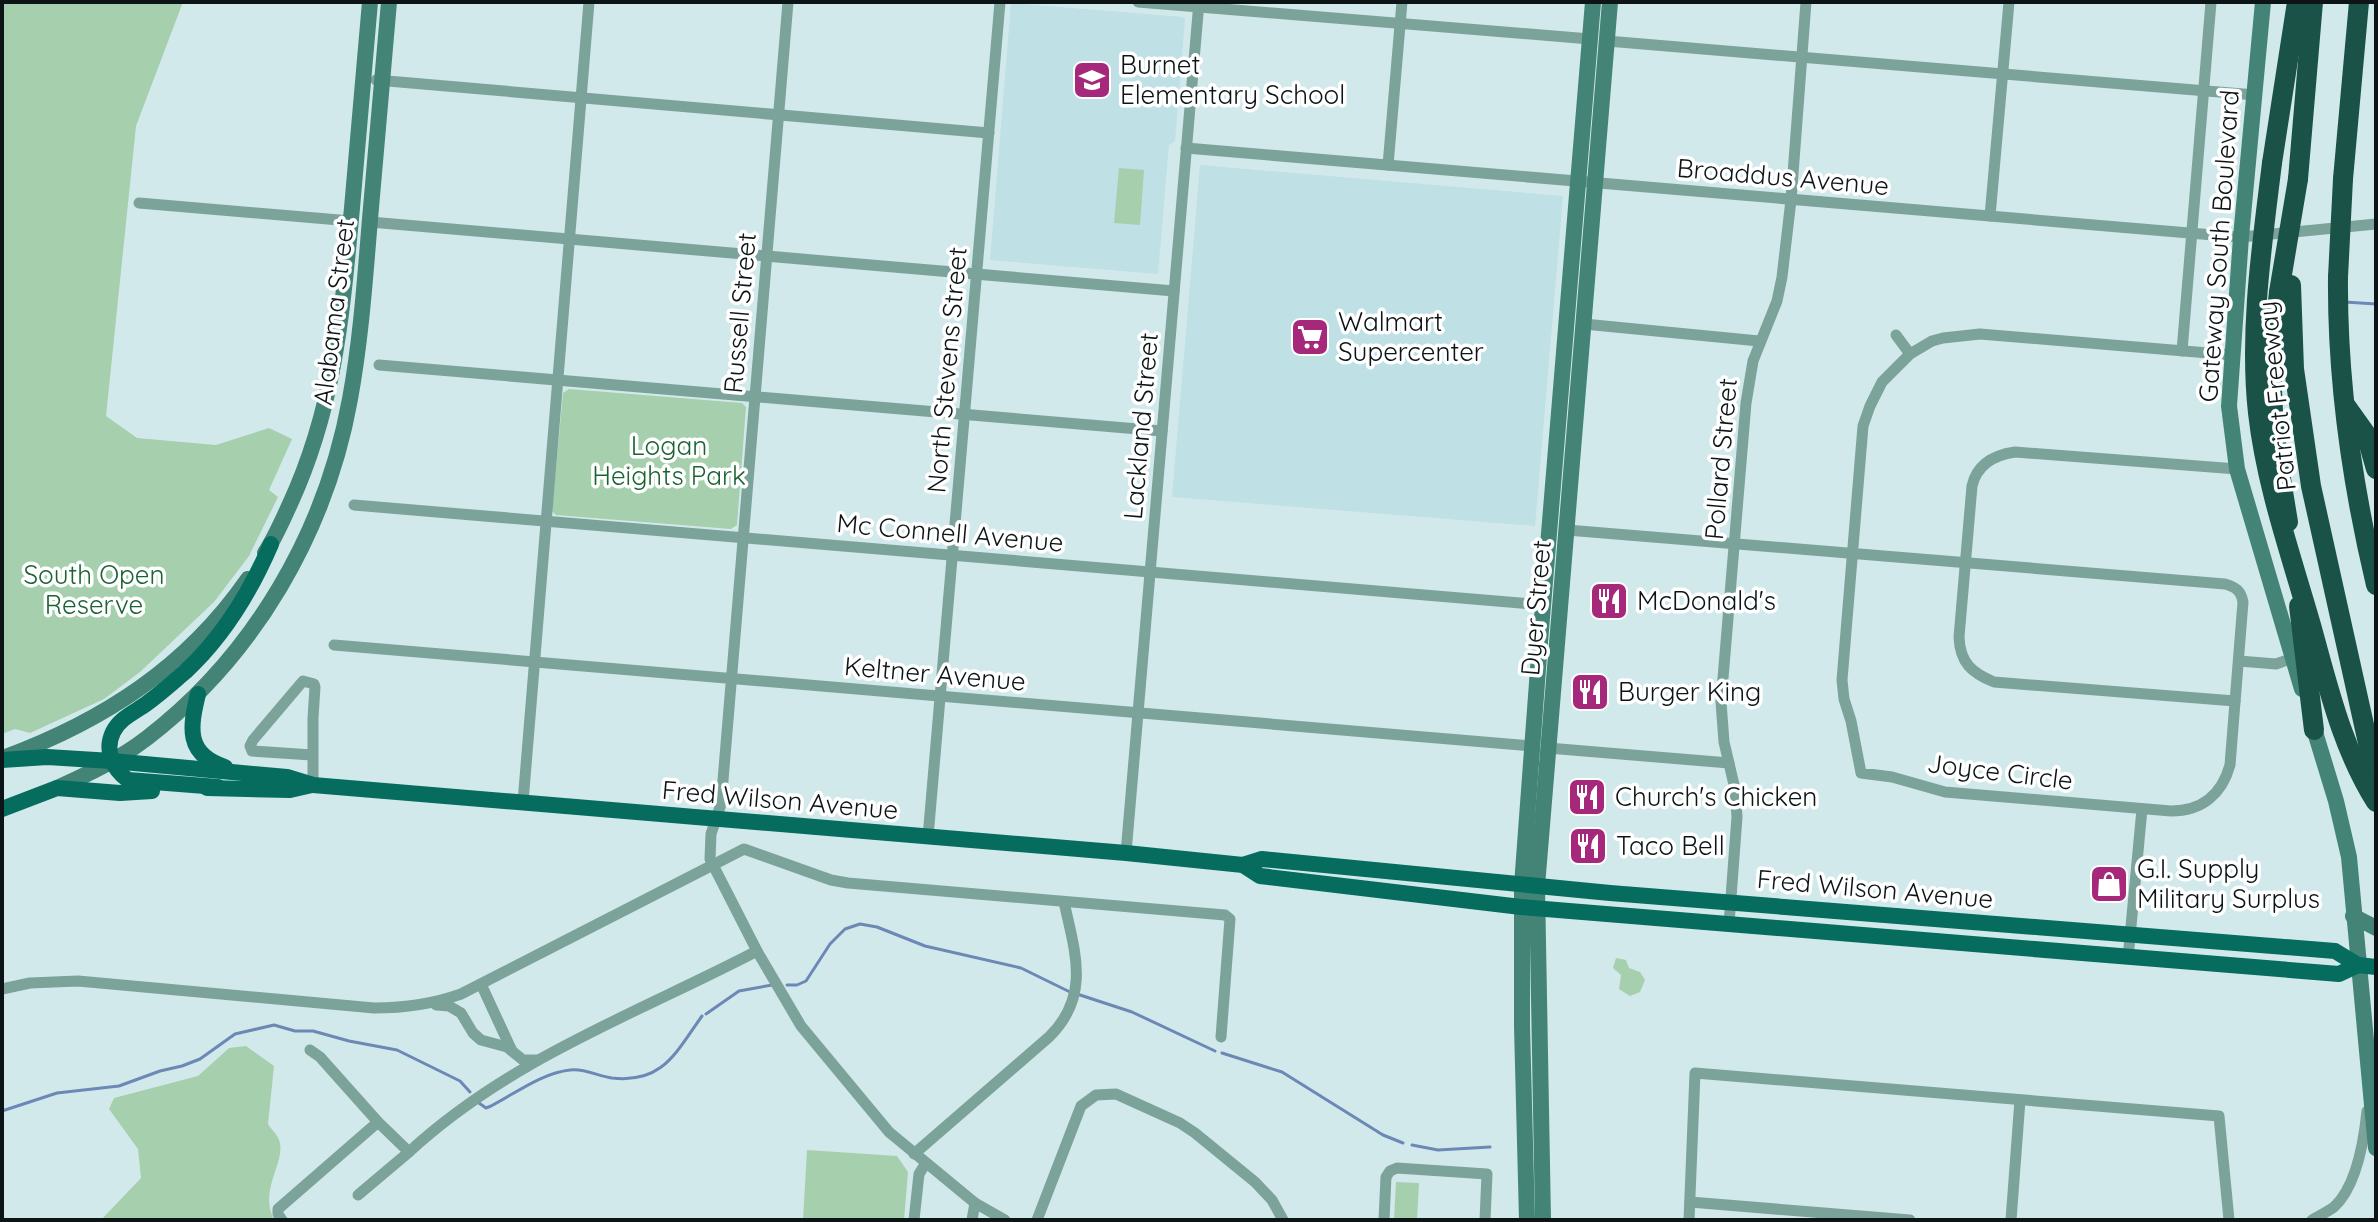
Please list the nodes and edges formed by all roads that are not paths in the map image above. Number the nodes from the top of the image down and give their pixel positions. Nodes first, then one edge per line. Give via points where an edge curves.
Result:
1 (370, 2) edge
2 (389, 2) edge
3 (589, 2) edge
4 (788, 2) edge
5 (1000, 2) edge
6 (1138, 2) edge
7 (1402, 2) edge
8 (1593, 2) edge
9 (1610, 2) edge
10 (1806, 2) edge
11 (2009, 2) edge
12 (2211, 2) edge
13 (2263, 2) edge
14 (2297, 2) edge
15 (2313, 2) edge
16 (2359, 2) edge
17 (1198, 4) edge
18 (1400, 24) junction
19 (1590, 39) junction
20 (1607, 41) junction
21 (1801, 57) junction
22 (2003, 74) junction
23 (363, 79) junction
24 (382, 80) junction
25 (2204, 90) junction
26 (2255, 95) junction
27 (581, 99) junction
28 (779, 115) junction
29 (989, 133) junction
30 (1186, 148) junction
31 (1388, 165) junction
32 (1588, 182) junction
33 (1791, 200) junction
34 (139, 203) dead end
35 (1990, 216) junction
36 (351, 221) junction
37 (370, 222) junction
38 (2376, 224) edge
39 (2192, 233) junction
40 (2241, 237) junction
41 (569, 239) junction
42 (767, 255) junction
43 (977, 274) junction
44 (2285, 289) junction
45 (1174, 291) junction
46 (1566, 323) junction
47 (1584, 324) junction
48 (1896, 335) dead end
49 (1759, 341) junction
50 (2182, 351) junction
51 (1910, 354) junction
52 (2232, 355) junction
53 (379, 365) dead end
54 (558, 381) junction
55 (1579, 382) junction
56 (755, 396) junction
57 (2346, 406) junction
58 (965, 414) junction
59 (1162, 431) junction
60 (2237, 469) junction
61 (2376, 469) edge
62 (1553, 482) junction
63 (354, 505) dead end
64 (546, 521) junction
65 (1567, 530) junction
66 (743, 538) junction
67 (271, 544) junction
68 (1734, 544) junction
69 (1852, 553) junction
70 (954, 556) junction
71 (1965, 563) junction
72 (1151, 572) junction
73 (2376, 585) edge
74 (1543, 605) junction
75 (334, 645) dead end
76 (1556, 649) junction
77 (2293, 658) junction
78 (2239, 661) junction
79 (534, 662) junction
80 (731, 679) junction
81 (198, 694) junction
82 (942, 696) junction
83 (2235, 701) junction
84 (1139, 713) junction
85 (2314, 730) junction
86 (1540, 747) junction
87 (252, 751) junction
88 (312, 755) junction
89 (2, 759) edge
90 (112, 761) junction
91 (1729, 763) junction
92 (249, 774) junction
93 (2376, 779) edge
94 (313, 785) junction
95 (218, 787) junction
96 (57, 788) junction
97 (523, 802) junction
98 (2376, 802) edge
99 (2, 809) edge
100 (2142, 809) junction
101 (716, 819) junction
102 (928, 837) junction
103 (1126, 853) junction
104 (712, 864) junction
105 (1243, 865) junction
106 (1529, 886) junction
107 (1730, 901) junction
108 (1064, 902) junction
109 (1528, 907) junction
110 (2353, 916) junction
111 (1729, 924) junction
112 (2376, 928) edge
113 (2130, 934) junction
114 (2246, 944) junction
115 (757, 951) junction
116 (2128, 958) junction
117 (2241, 965) junction
118 (2358, 965) junction
119 (2376, 967) edge
120 (481, 984) junction
121 (2, 989) edge
122 (428, 1004) junction
123 (2369, 1009) edge
124 (1221, 1037) dead end
125 (310, 1050) dead end
126 (512, 1051) junction
127 (536, 1060) junction
128 (2369, 1091) junction
129 (2020, 1100) junction
130 (378, 1122) junction
131 (2376, 1148) edge
132 (409, 1152) junction
133 (914, 1154) junction
134 (926, 1163) junction
135 (358, 1195) dead end
136 (1690, 1202) junction
137 (975, 1203) junction
138 (1855, 1218) edge
139 (282, 1220) edge
140 (914, 1220) edge
141 (972, 1220) edge
142 (1005, 1220) edge
143 (1037, 1220) edge
144 (1283, 1220) edge
145 (1384, 1220) edge
146 (1485, 1220) edge
147 (1527, 1220) edge
148 (1543, 1220) edge
149 (1689, 1220) edge
150 (1910, 1220) edge
151 (2011, 1220) edge
152 (2229, 1220) edge
153 (2312, 1220) edge

1 - 23 main road, Alabama Street
2 - 24 main road, Alabama Street
3 - 27 street
4 - 28 street, Russell Street
5 - 29 street, North Stevens Street
6 - 17 street
7 - 18 street
8 - 19 main road, Dyer Street
9 - 20 main road, Dyer Street
10 - 21 street, Pollard Street
11 - 22 street
12 - 25 street
13 - 26 main road, Gateway South Boulevard
14 - 98 highway, bridge via 2264,228 2256,391 2274,496 2338,720
15 - 44 highway, bridge
16 - 57 highway, bridge via 2338,277
17 - 18 street
17 - 30 street, Lackland Street
18 - 19 street
18 - 31 street
19 - 32 main road, Dyer Street
20 - 21 street
20 - 32 main road, Dyer Street
21 - 22 street
21 - 33 street, Pollard Street
22 - 25 street
22 - 35 street
23 - 24 street
23 - 36 main road, Alabama Street
24 - 27 street
24 - 37 main road, Alabama Street
25 - 26 street
25 - 39 street
26 - 40 main road, Gateway South Boulevard
27 - 28 street
27 - 41 street
28 - 29 street
28 - 42 street, Russell Street
29 - 43 street, North Stevens Street
30 - 31 street, Broaddus Avenue
30 - 45 street, Lackland Street
31 - 32 street, Broaddus Avenue
32 - 33 street, Broaddus Avenue
32 - 46 main road, Dyer Street
32 - 47 main road, Dyer Street
33 - 35 street, Broaddus Avenue
33 - 49 street, Pollard Street via 1777,301
34 - 36 street
35 - 39 street, Broaddus Avenue
36 - 67 main road, Alabama Street via 339,334 322,420
37 - 41 street
37 - 81 main road, Alabama Street via 359,346 328,482 285,581 238,650
38 - 40 street, Broaddus Avenue
39 - 40 street, Broaddus Avenue
39 - 50 street
40 - 52 main road, Gateway South Boulevard
41 - 42 street
41 - 54 street
42 - 43 street
42 - 56 street, Russell Street
43 - 45 street
43 - 58 street, North Stevens Street
44 - 85 highway via 2272,372 2275,425
44 - 93 highway, Patriot Freeway via 2307,463
45 - 59 street, Lackland Street
46 - 55 main road via 1574,330 1573,367
46 - 62 main road, Dyer Street
47 - 49 street
47 - 55 main road, Dyer Street
48 - 51 street
49 - 68 street, Pollard Street via 1749,380
50 - 51 street, Joyce Circle via 1980,334 1932,341
50 - 52 street, Joyce Circle
51 - 69 street, Joyce Circle via 1882,382 1863,426
52 - 60 main road, Gateway South Boulevard via 2229,406
53 - 54 street
54 - 56 street
54 - 64 street
55 - 65 main road, Dyer Street
56 - 58 street
56 - 66 street, Russell Street
57 - 61 highway via 2366,434
57 - 73 highway via 2351,466
58 - 59 street
58 - 70 street, North Stevens Street
59 - 72 street, Lackland Street
60 - 71 street via 2033,452 2000,454 1974,479
60 - 77 main road, Gateway South Boulevard
62 - 65 main road via 1560,526
62 - 74 main road, Dyer Street
63 - 64 street, Mc Connell Avenue
64 - 66 street, Mc Connell Avenue
64 - 79 street
65 - 68 street
65 - 76 main road, Dyer Street
66 - 70 street, Mc Connell Avenue
66 - 80 street, Russell Street
67 - 89 main road, Alabama Street via 217,619 161,674 91,719
67 - 90 main road via 249,593 207,650 116,727 110,743
68 - 69 street
68 - 91 street, Pollard Street via 1721,702
69 - 71 street
69 - 100 street, Joyce Circle via 1842,680 1861,773 1945,792
70 - 72 street, Mc Connell Avenue
70 - 82 street, North Stevens Street
71 - 78 street, Joyce Circle via 2225,584 2240,592 2243,602
71 - 83 street via 1960,646 1963,659 1978,675 2003,683
72 - 74 street, Mc Connell Avenue
72 - 84 street, Lackland Street
74 - 76 main road via 1552,610
74 - 86 main road, Dyer Street via 1535,708
75 - 79 street, Keltner Avenue
76 - 86 main road, Dyer Street
77 - 78 street via 2276,664
77 - 85 main road, Gateway South Boulevard
78 - 83 street, Joyce Circle
79 - 80 street, Keltner Avenue
79 - 97 street
80 - 82 street, Keltner Avenue
80 - 101 street, Russell Street
81 - 90 main road, Alabama Street
81 - 92 main road via 191,718 195,744 221,767
82 - 84 street, Keltner Avenue
82 - 102 street, North Stevens Street
83 - 100 street, Joyce Circle via 2230,765 2219,790 2183,811
84 - 86 street, Keltner Avenue
84 - 103 street, Lackland Street
85 - 110 main road, Gateway South Boulevard via 2346,841
86 - 91 street, Keltner Avenue
86 - 106 main road, Dyer Street
87 - 88 street
87 - 88 street via 253,740 303,681 315,687
87 - 92 street
88 - 94 street
89 - 90 main road, Fred Wilson Avenue
90 - 92 main road, Fred Wilson Avenue
90 - 95 main road via 128,780
90 - 96 main road, Alabama Street
91 - 107 street, Pollard Street via 1737,817
92 - 94 main road, Fred Wilson Avenue
94 - 95 main road, Fred Wilson Avenue via 290,790
94 - 97 main road, Fred Wilson Avenue
95 - 96 main road, Fred Wilson Avenue via 120,793
96 - 99 main road, Alabama Street
97 - 101 main road, Fred Wilson Avenue
100 - 113 street
101 - 102 main road, Fred Wilson Avenue
101 - 104 street, Russell Street
102 - 103 main road, Fred Wilson Avenue
103 - 105 main road, Fred Wilson Avenue
104 - 108 street via 744,849 838,882
104 - 115 street
104 - 120 street
105 - 106 main road, Fred Wilson Avenue via 1262,859
105 - 109 main road, Fred Wilson Avenue via 1260,876
106 - 107 main road, Fred Wilson Avenue
106 - 109 main road, Dyer Street
107 - 111 street, Pollard Street
107 - 113 main road, Fred Wilson Avenue
108 - 124 street via 1228,916
108 - 133 street via 1077,976 1062,1022
109 - 111 main road, Fred Wilson Avenue
109 - 147 main road, Dyer Street
109 - 148 main road, Dyer Street
110 - 112 main road
110 - 118 main road, Gateway South Boulevard
111 - 116 main road, Fred Wilson Avenue
113 - 114 main road, Fred Wilson Avenue
113 - 116 street
114 - 117 main road
114 - 118 main road, Fred Wilson Avenue via 2335,951
115 - 127 street
115 - 133 street via 806,1032 889,1132
116 - 117 main road, Fred Wilson Avenue
117 - 118 main road, Fred Wilson Avenue via 2339,974
118 - 119 main road, Fred Wilson Avenue
118 - 123 main road, Gateway South Boulevard
120 - 122 street
120 - 126 street
121 - 122 street via 78,981 374,1008
122 - 126 street via 449,1006 481,1040
123 - 128 main road, Gateway South Boulevard
125 - 130 street
126 - 127 street via 523,1060
127 - 132 street via 472,1100
128 - 131 main road, Gateway South Boulevard
128 - 153 street via 2364,1143 2352,1177 2333,1208
129 - 136 street via 1695,1073
129 - 151 street
129 - 152 street via 2219,1116
130 - 132 street
130 - 139 street via 278,1209
132 - 135 street
133 - 134 street
134 - 137 street
134 - 140 street via 919,1174
136 - 138 street
136 - 149 street
137 - 141 street
137 - 142 street
138 - 150 street
143 - 144 street via 1081,1106 1096,1095 1111,1093 1195,1133 1262,1188
145 - 146 street via 1388,1173 1397,1168 1487,1174

